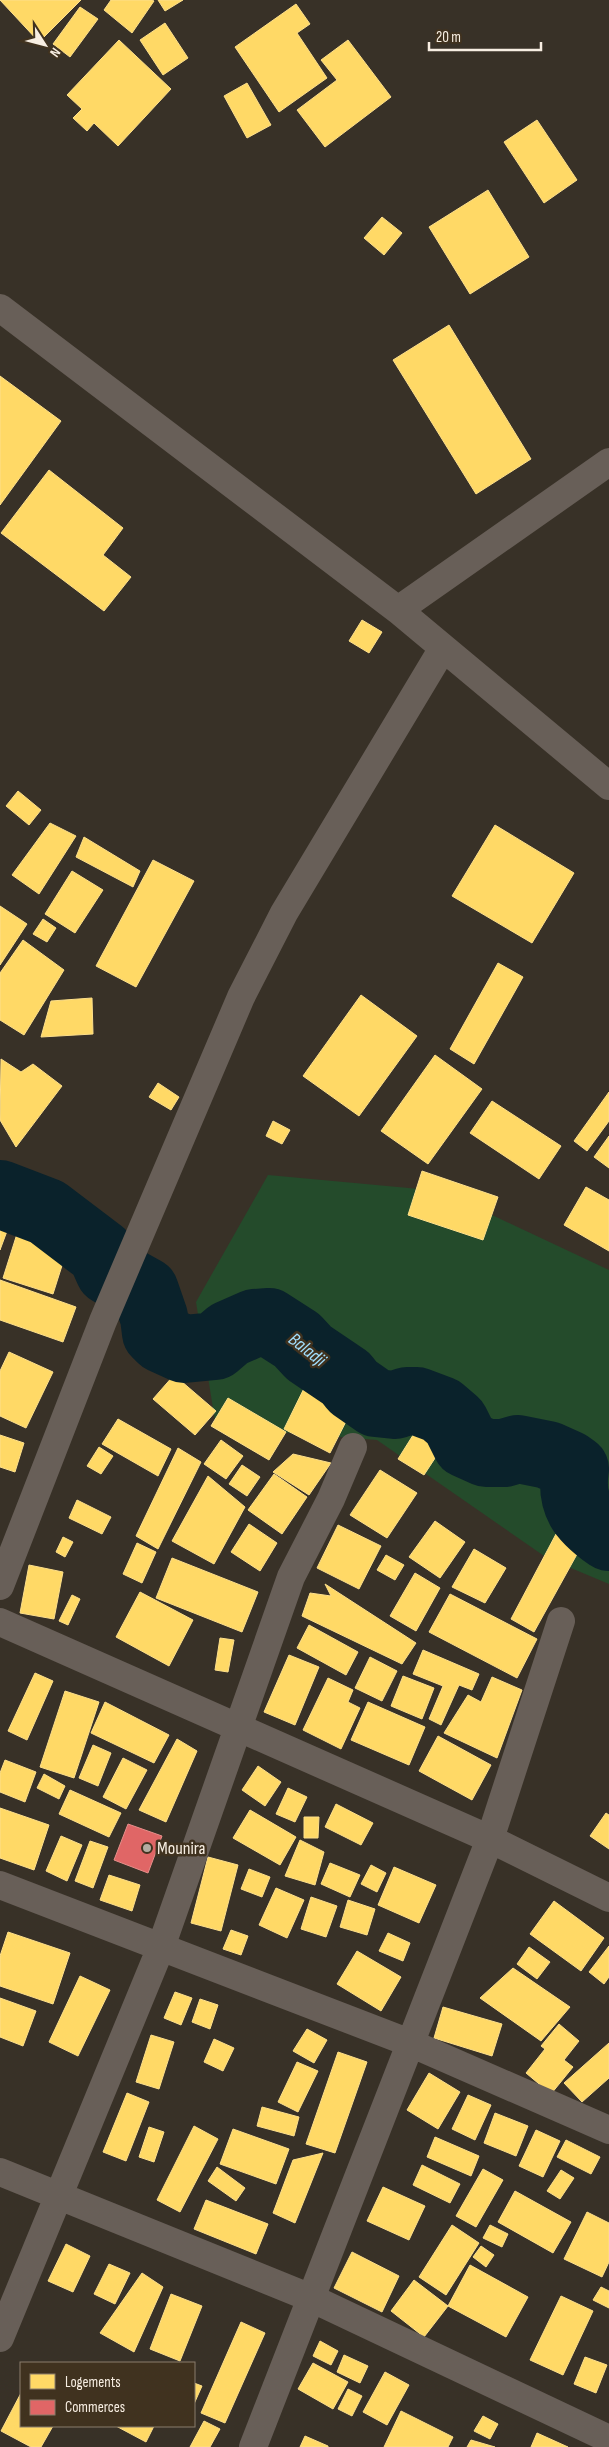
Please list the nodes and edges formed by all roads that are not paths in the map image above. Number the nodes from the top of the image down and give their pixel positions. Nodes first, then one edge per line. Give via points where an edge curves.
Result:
1 (0, 308) edge
2 (609, 462) edge
3 (398, 610) junction
4 (443, 648) junction
5 (609, 786) edge
6 (353, 1447) dead end
7 (0, 1586) edge
8 (561, 1621) dead end
9 (0, 1622) edge
10 (238, 1727) junction
11 (490, 1839) junction
12 (0, 1885) edge
13 (609, 1898) edge
14 (161, 1947) junction
15 (410, 2043) junction
16 (609, 2130) edge
17 (0, 2172) edge
18 (57, 2196) junction
19 (310, 2298) junction
20 (0, 2338) edge
21 (609, 2438) edge
22 (253, 2447) edge

1 - 3 street
2 - 3 street
3 - 4 street
4 - 5 street
4 - 7 street via 279,921 241,997 120,1278
6 - 10 street via 292,1577
8 - 11 street
9 - 10 street
10 - 11 street
10 - 14 street
11 - 13 street
11 - 15 street
12 - 14 street
14 - 15 street
14 - 18 street
15 - 16 street
15 - 19 street
17 - 18 street
18 - 19 street
18 - 20 street
19 - 21 street
19 - 22 street

